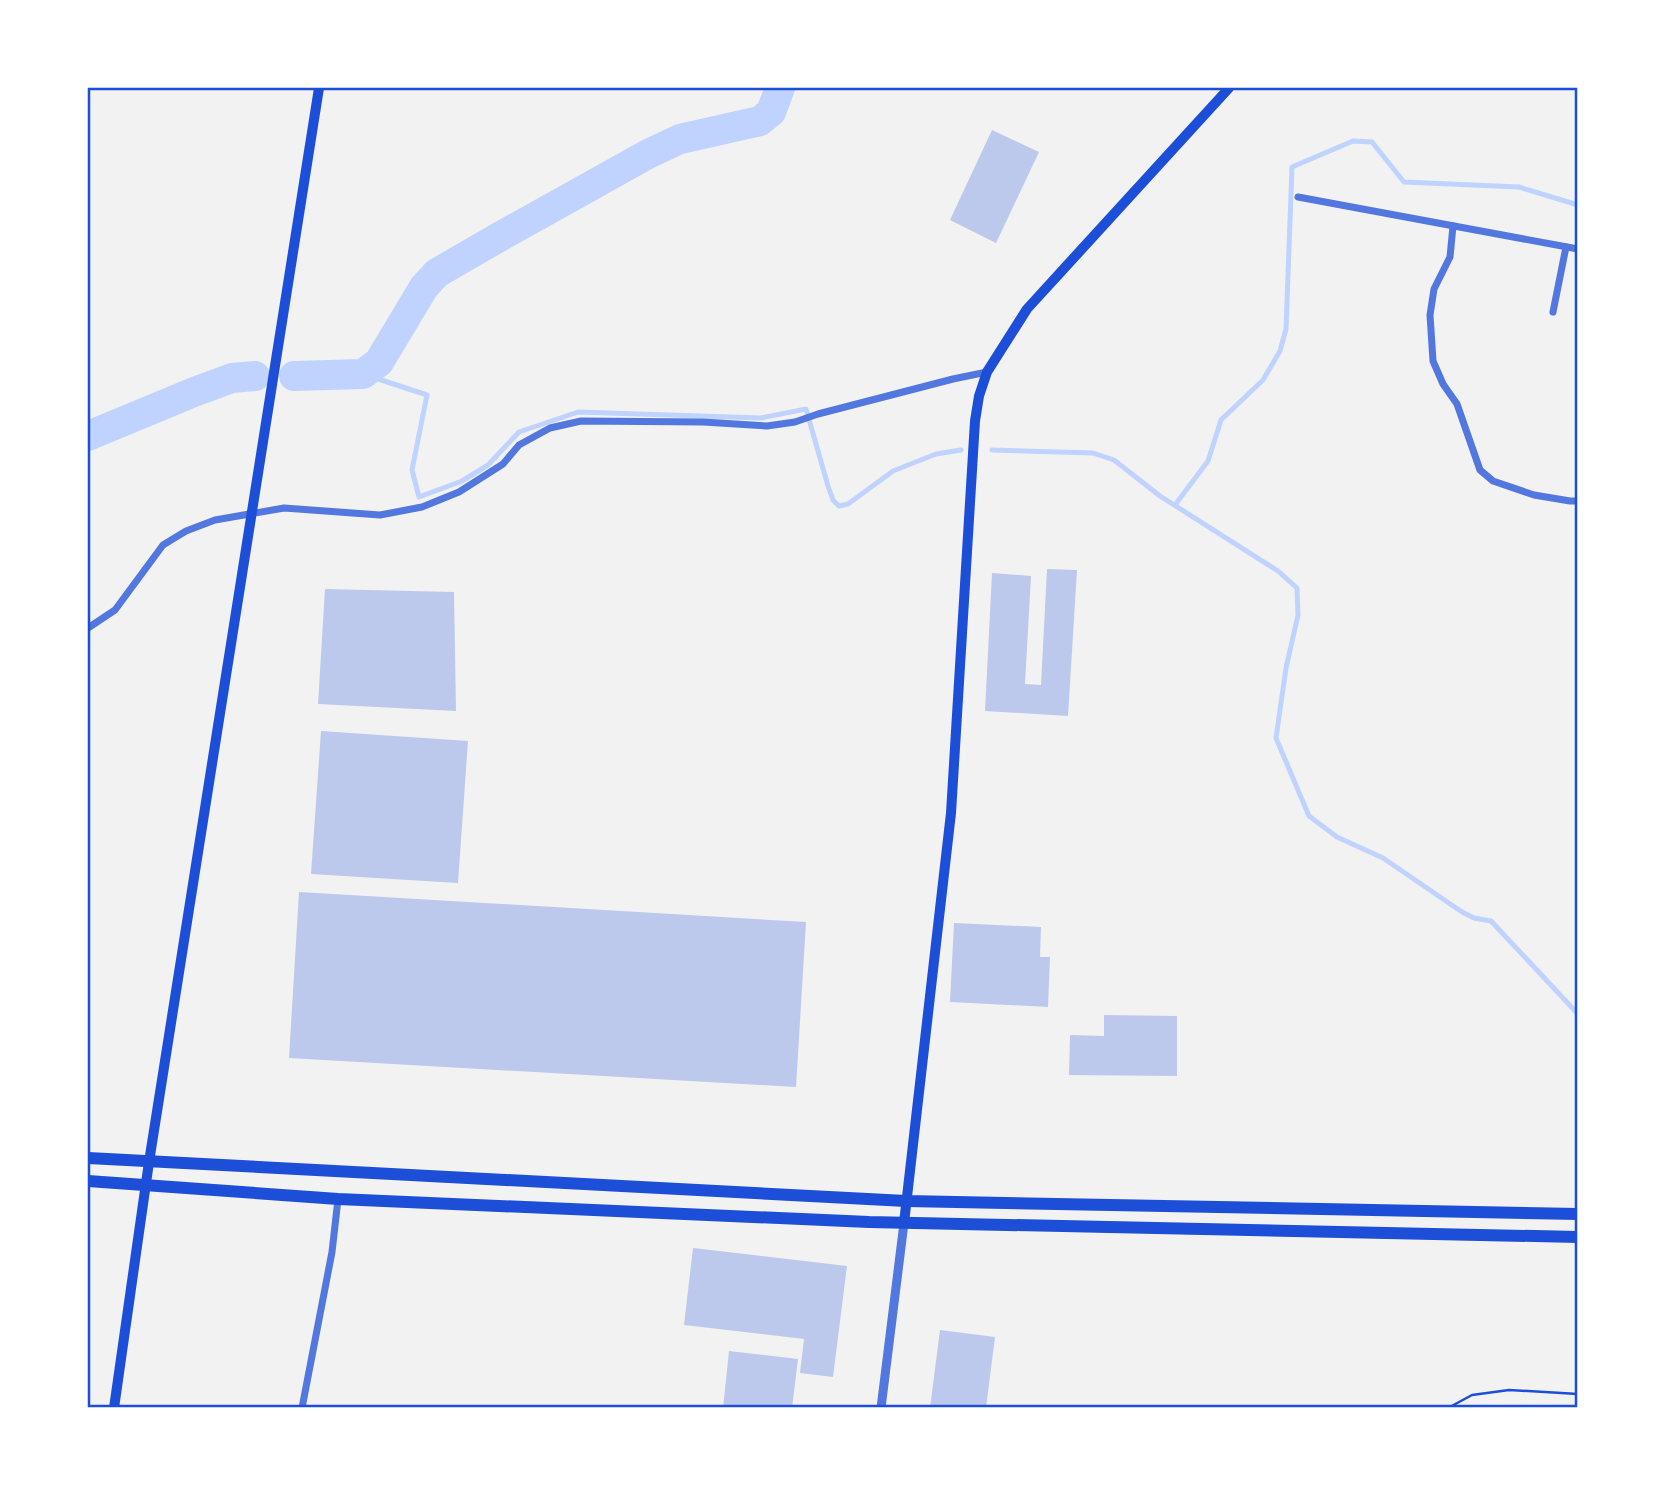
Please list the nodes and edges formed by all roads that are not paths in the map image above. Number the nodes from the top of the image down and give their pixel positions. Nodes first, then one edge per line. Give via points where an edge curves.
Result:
1 (319, 88) edge
2 (1229, 88) edge
3 (1298, 197) dead end
4 (1453, 226) junction
5 (1566, 247) junction
6 (1577, 249) edge
7 (1553, 312) dead end
8 (987, 372) junction
9 (1577, 501) edge
10 (252, 513) junction
11 (88, 628) edge
12 (88, 1158) edge
13 (149, 1162) junction
14 (88, 1181) edge
15 (146, 1185) junction
16 (338, 1199) junction
17 (906, 1200) junction
18 (1577, 1214) edge
19 (904, 1223) junction
20 (1577, 1237) edge
21 (114, 1408) edge
22 (302, 1408) edge
23 (881, 1408) edge

1 - 10 main road
2 - 8 main road via 1027,309
3 - 4 street
4 - 5 street
4 - 9 street via 1450,257 1434,289 1430,315 1433,361 1457,404 1480,470 1493,481 1534,495
5 - 6 street
5 - 7 street
8 - 10 street via 767,426 581,421 550,428 519,445 503,464 459,492 422,508 380,515 284,508
8 - 17 main road via 975,421 951,813
10 - 11 street via 215,520 163,545 115,610
10 - 13 main road
12 - 13 highway
13 - 15 main road
13 - 17 highway
14 - 15 highway
15 - 16 highway
15 - 21 main road
16 - 19 highway
16 - 22 street
17 - 18 highway
17 - 19 main road
19 - 20 highway
19 - 23 street

